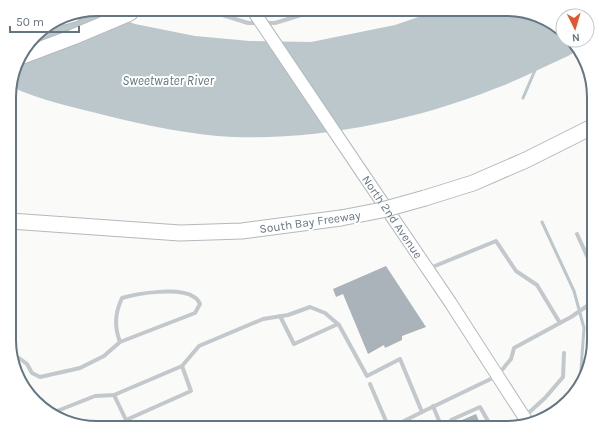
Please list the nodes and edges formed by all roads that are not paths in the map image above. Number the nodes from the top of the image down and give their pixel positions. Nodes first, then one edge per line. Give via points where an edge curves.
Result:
1 (123, 16) edge
2 (227, 16) edge
3 (257, 16) edge
4 (298, 16) edge
5 (30, 53) edge
6 (587, 130) edge
7 (16, 221) edge
8 (577, 234) dead end
9 (587, 256) edge
10 (428, 269) junction
11 (587, 306) edge
12 (280, 316) junction
13 (560, 323) junction
14 (338, 324) junction
15 (120, 342) junction
16 (564, 353) dead end
17 (18, 358) edge
18 (182, 366) junction
19 (497, 376) junction
20 (370, 384) dead end
21 (114, 395) junction
22 (433, 406) junction
23 (58, 411) edge
24 (422, 412) junction
25 (525, 418) edge
26 (528, 418) edge
27 (408, 419) joint
28 (387, 421) edge
29 (404, 421) edge
30 (439, 421) edge
31 (451, 421) edge
32 (488, 421) edge

1 - 5 highway
2 - 4 lane via 248,22 275,23
3 - 10 street, North 2nd Avenue, bridge
6 - 7 highway, South Bay Freeway, bridge via 473,183 382,210 341,218 242,231 180,233
8 - 9 lane
10 - 13 lane via 496,241 516,271 537,285
10 - 19 street, North 2nd Avenue
11 - 13 lane
12 - 14 lane via 310,307 325,313
12 - 14 lane via 294,344
12 - 18 lane via 263,319 199,346
13 - 19 lane via 514,348 511,359
14 - 24 lane via 367,376 400,359
15 - 15 lane via 195,312 200,304 194,297 155,291 122,298 115,328
15 - 17 lane via 104,356 80,368 40,377 32,373 27,364
16 - 26 lane via 563,377
18 - 21 lane
18 - 21 lane via 191,391 126,420
19 - 22 lane
19 - 25 street, North 2nd Avenue
20 - 28 lane
21 - 23 lane via 95,396
22 - 24 lane
22 - 30 lane
24 - 27 lane
27 - 29 lane
31 - 32 lane via 480,407

